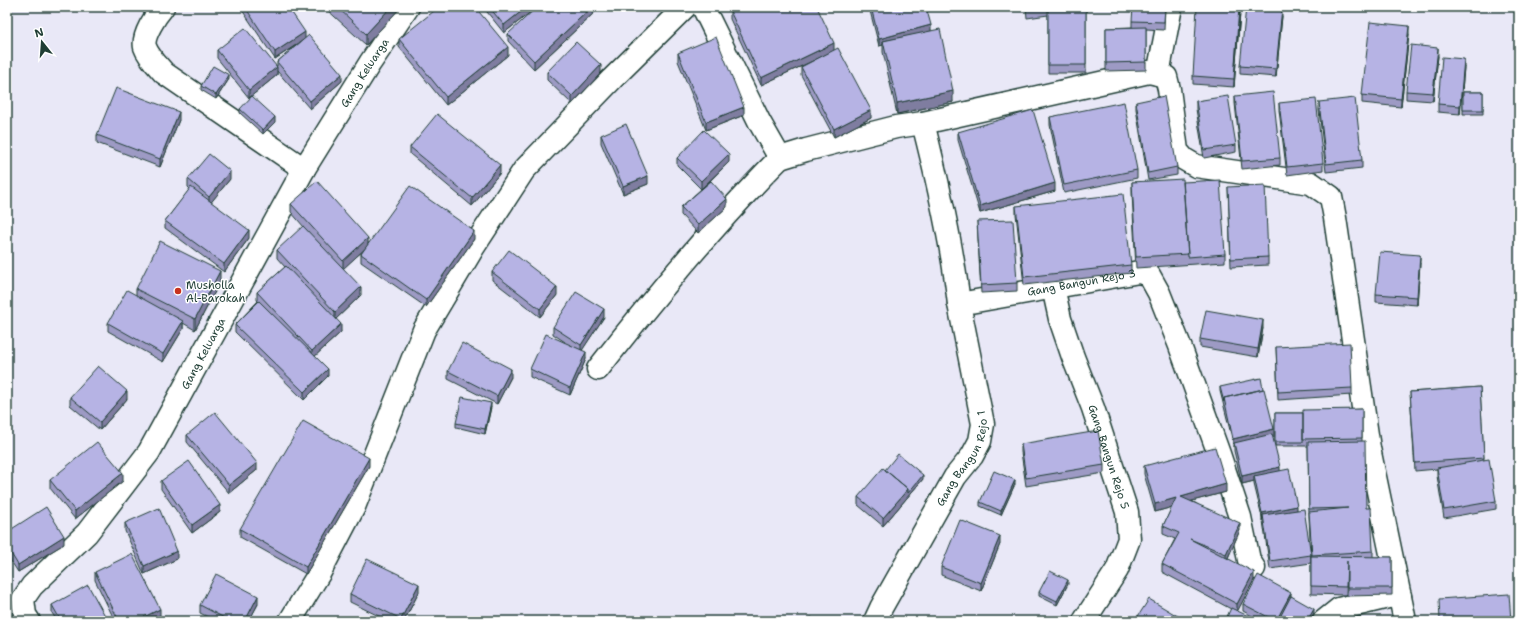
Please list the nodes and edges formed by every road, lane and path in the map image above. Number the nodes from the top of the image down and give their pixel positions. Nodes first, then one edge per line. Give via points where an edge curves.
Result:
1 (163, 7) edge
2 (408, 7) edge
3 (685, 7) edge
4 (702, 7) edge
5 (1171, 7) edge
6 (1158, 74) junction
7 (922, 123) junction
8 (780, 158) junction
9 (304, 170) junction
10 (1053, 287) junction
11 (959, 304) junction
12 (598, 369) dead end
13 (1254, 568) dead end
14 (1400, 596) junction
15 (29, 621) edge
16 (290, 621) edge
17 (875, 621) edge
18 (1084, 621) edge
19 (1324, 621) edge
20 (1405, 621) edge

1 - 9 street via 147,33 145,46 164,73
2 - 9 street, Gang Keluarga
3 - 16 street via 524,170 473,248 424,330 354,507 320,572
4 - 8 street
5 - 6 street
6 - 7 street via 1149,72
6 - 14 street via 1166,77 1177,151 1184,159 1196,166 1311,183 1331,197 1369,448
7 - 8 street via 896,127
7 - 11 street via 955,268
8 - 12 street via 726,214
9 - 15 street, Gang Keluarga via 149,452 87,533 32,586 23,599 25,615
10 - 11 street, Gang Bangun Rejo 3
10 - 13 street, Gang Bangun Rejo 3 via 1139,272 1149,276 1159,293 1180,346 1219,454 1240,517 1249,560
10 - 18 street, Gang Bangun Rejo 5 via 1060,319 1127,512 1128,539 1117,570
11 - 17 street, Gang Bangun Rejo 1 via 983,424 980,441 955,477
14 - 19 street via 1339,610
14 - 20 street

